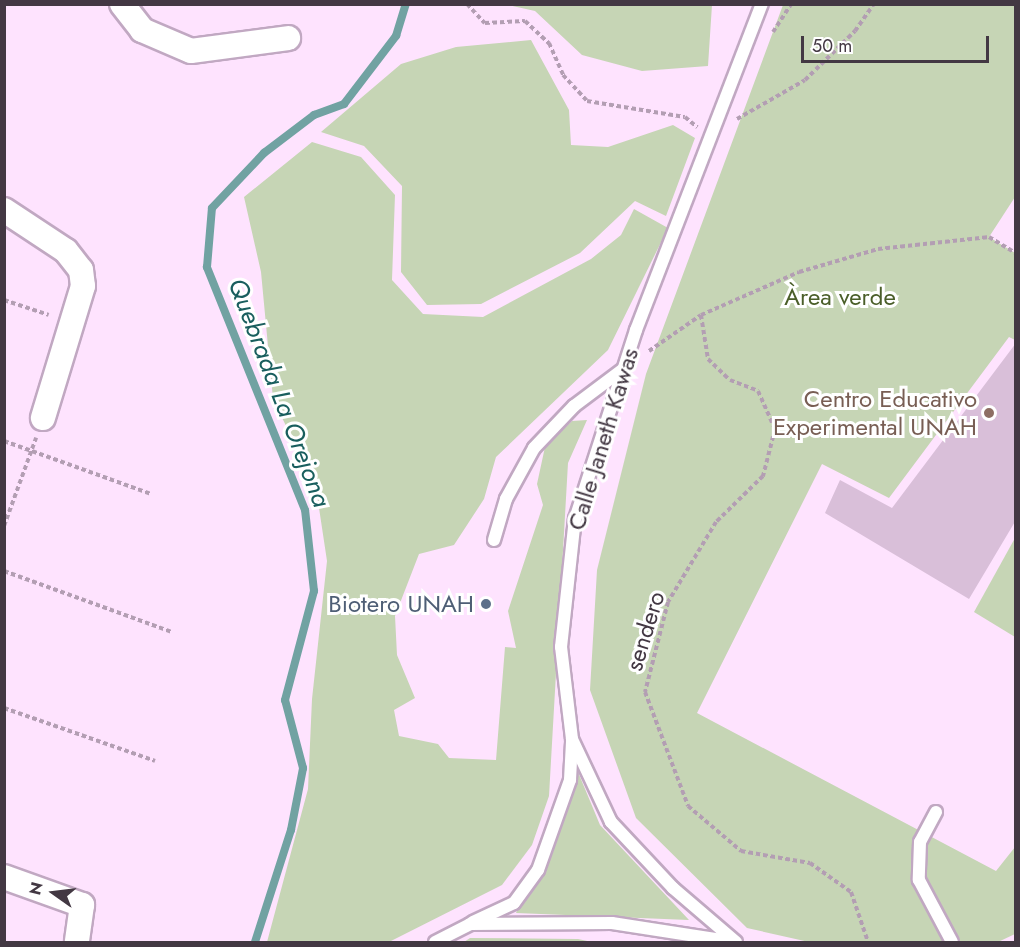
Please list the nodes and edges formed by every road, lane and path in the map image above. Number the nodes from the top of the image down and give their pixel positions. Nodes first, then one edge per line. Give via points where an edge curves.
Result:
1 (123, 4) edge
2 (468, 4) edge
3 (762, 4) edge
4 (874, 4) edge
5 (288, 38) dead end
6 (709, 132) junction
7 (4, 210) edge
8 (1016, 253) edge
9 (4, 300) edge
10 (701, 315) junction
11 (72, 323) junction
12 (622, 370) junction
13 (43, 418) joint
14 (4, 441) edge
15 (32, 451) junction
16 (151, 494) dead end
17 (4, 526) edge
18 (494, 540) dead end
19 (4, 571) edge
20 (172, 632) dead end
21 (4, 708) edge
22 (572, 739) junction
23 (155, 761) dead end
24 (936, 812) dead end
25 (4, 877) edge
26 (470, 924) junction
27 (77, 942) edge
28 (435, 942) edge
29 (736, 942) edge
30 (868, 942) edge
31 (952, 942) edge

1 - 5 street via 142,30 191,51
2 - 6 path via 485,23 525,21 549,43 564,75 587,101 685,117
3 - 6 lane, Calle Janeth Kawas
4 - 6 path via 855,31 805,80
6 - 12 lane, Calle Janeth Kawas
7 - 11 street via 66,251 81,270 83,286
8 - 10 path via 989,237 878,249 799,272
9 - 11 path
10 - 12 path
10 - 30 path, sendero via 708,359 730,380 758,391 775,429 763,476 716,522 668,602 645,692 688,806 741,851 810,863 851,892
11 - 13 street
12 - 18 lane via 574,406 534,448 506,499
12 - 22 lane, Calle Janeth Kawas via 575,519 561,647
13 - 15 path
14 - 15 path
15 - 16 path
15 - 17 path
19 - 20 path
21 - 23 path
22 - 26 lane via 570,780 538,870 514,903
22 - 29 lane, Calle Janeth Kawas via 611,822 673,888
24 - 31 lane via 920,842 919,880
25 - 27 street via 82,905
26 - 28 lane
26 - 29 lane via 612,923

